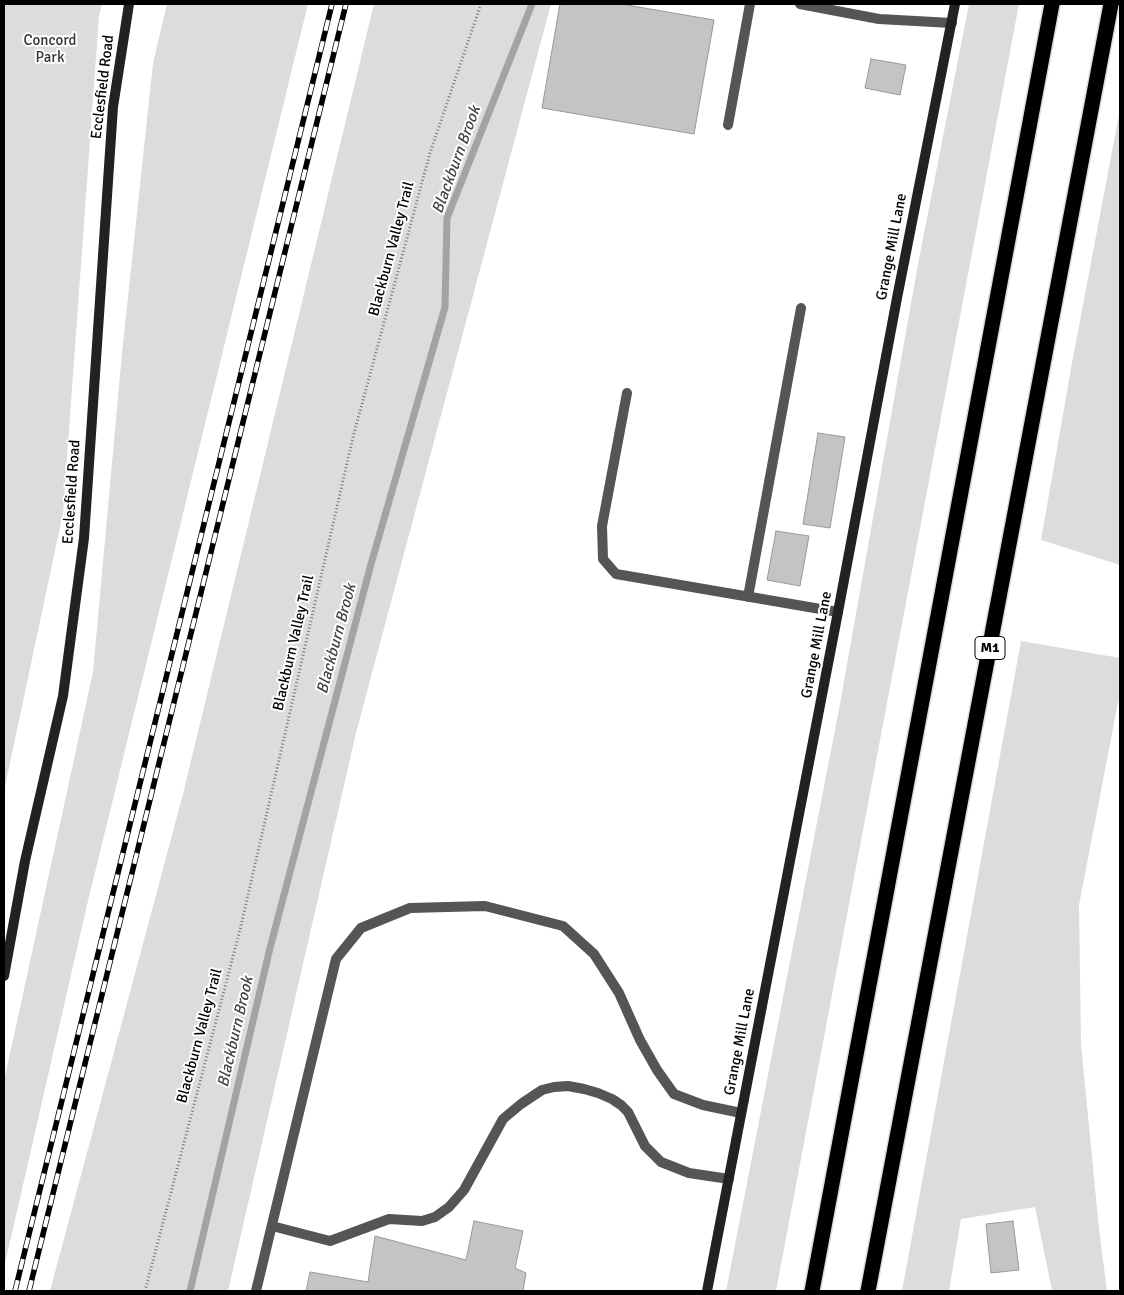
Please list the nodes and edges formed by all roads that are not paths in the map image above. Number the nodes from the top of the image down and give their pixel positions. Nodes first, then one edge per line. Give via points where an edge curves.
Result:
1 (129, 4) edge
2 (750, 4) edge
3 (800, 4) edge
4 (955, 4) edge
5 (1052, 4) edge
6 (1111, 4) edge
7 (952, 23) junction
8 (728, 125) dead end
9 (801, 308) dead end
10 (627, 393) dead end
11 (748, 597) junction
12 (838, 612) junction
13 (4, 976) edge
14 (742, 1113) junction
15 (729, 1179) junction
16 (272, 1226) junction
17 (256, 1291) edge
18 (707, 1291) edge
19 (812, 1291) edge
20 (868, 1291) edge

1 - 13 street, Ecclesfield Road via 113,107 84,538 63,696
2 - 8 lane
3 - 7 lane via 879,19
4 - 7 street, Grange Mill Lane
5 - 19 highway
6 - 20 highway, M1
7 - 12 street, Grange Mill Lane
9 - 11 lane
10 - 11 lane via 602,526 603,559 616,574
11 - 12 lane
12 - 14 street, Grange Mill Lane
14 - 15 street, Grange Mill Lane
14 - 16 lane via 703,1105 674,1094 657,1070 619,993 594,954 563,926 485,906 410,908 361,928 336,959
15 - 16 lane via 689,1173 661,1162 645,1146 637,1127 621,1105 584,1089 554,1087 542,1090 504,1119 464,1190 436,1217 422,1221 389,1219 330,1241
15 - 18 street, Grange Mill Lane
16 - 17 lane

